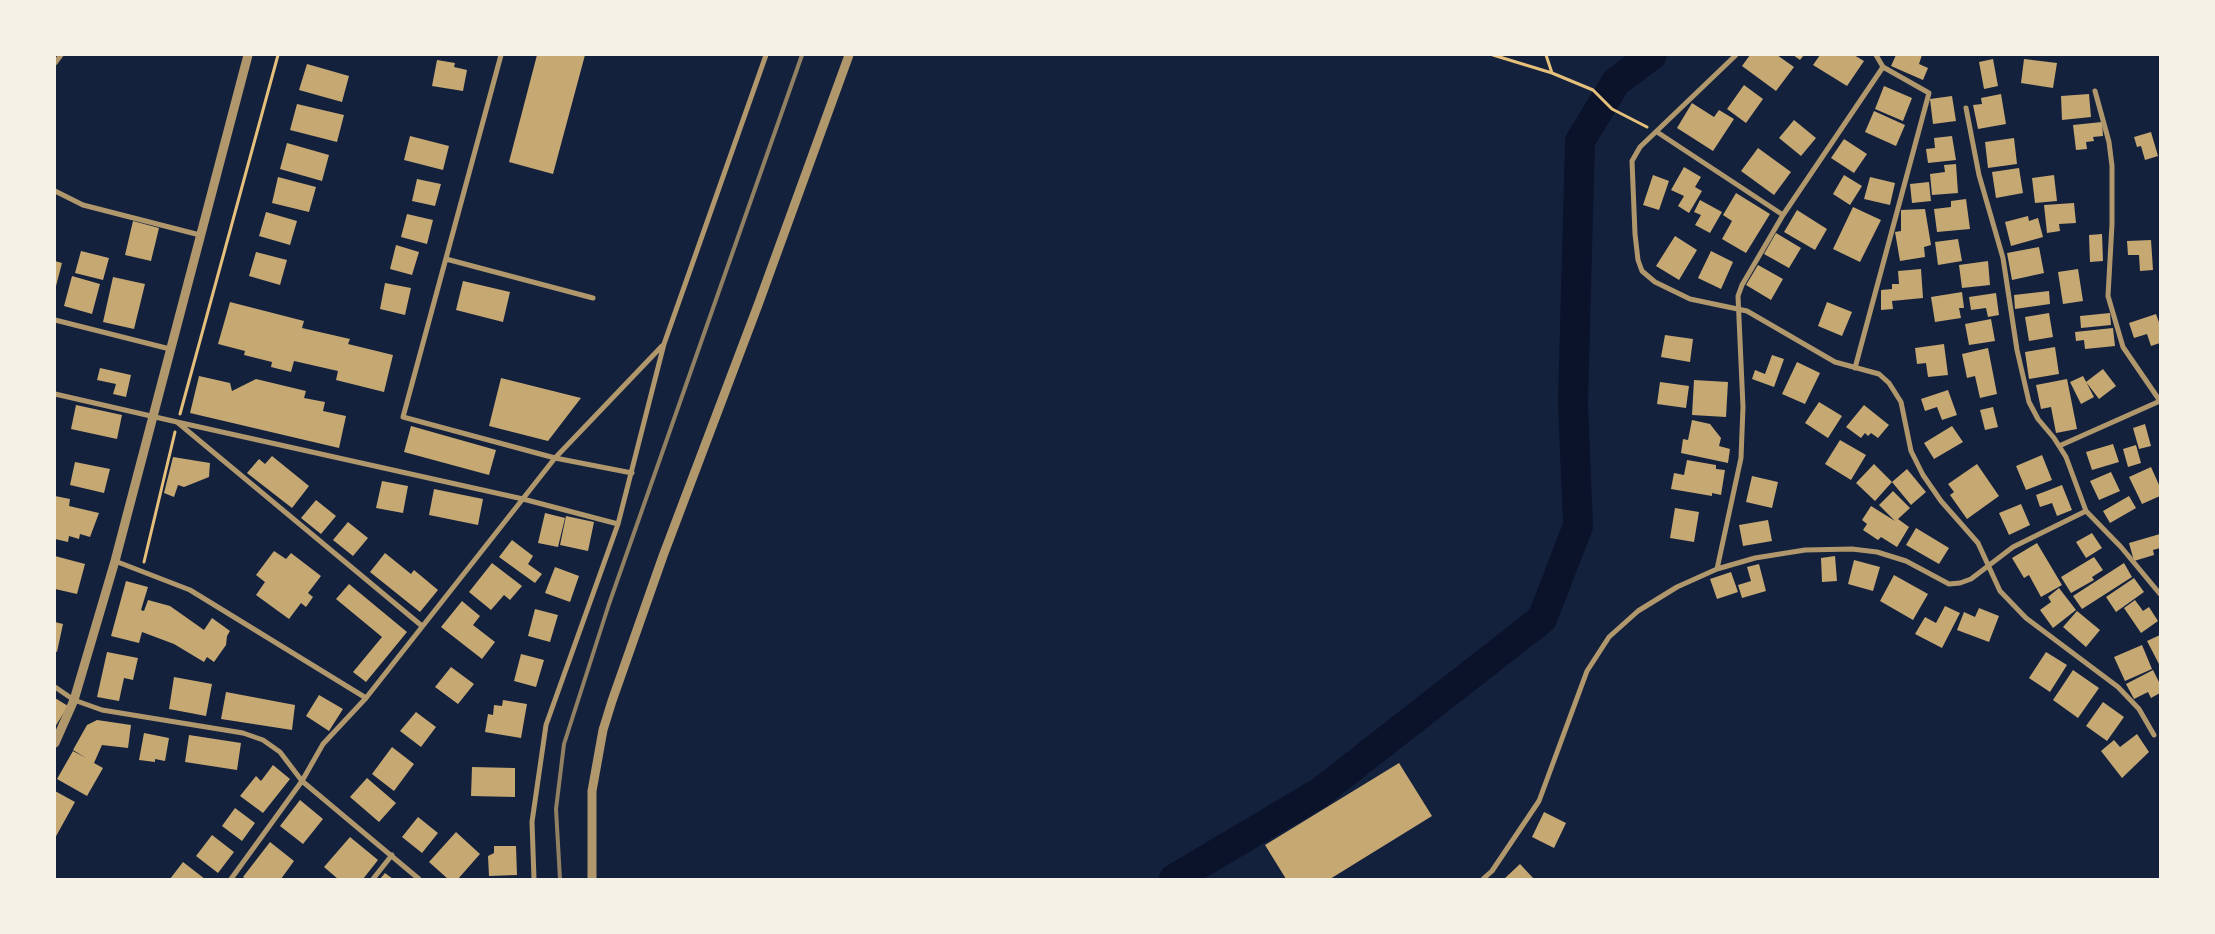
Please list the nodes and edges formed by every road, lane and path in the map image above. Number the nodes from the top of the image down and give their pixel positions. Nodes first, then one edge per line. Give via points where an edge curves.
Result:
1 (61, 55) edge
2 (248, 55) edge
3 (278, 55) edge
4 (501, 55) edge
5 (766, 55) edge
6 (849, 55) edge
7 (1493, 55) edge
8 (1546, 55) edge
9 (1736, 55) edge
10 (1876, 55) edge
11 (55, 63) edge
12 (1883, 67) junction
13 (1552, 74) junction
14 (2094, 91) dead end
15 (1966, 108) dead end
16 (1657, 132) junction
17 (55, 191) edge
18 (1783, 215) junction
19 (200, 235) junction
20 (446, 259) junction
21 (593, 298) dead end
22 (1737, 309) junction
23 (55, 320) edge
24 (664, 344) junction
25 (170, 349) junction
26 (1855, 368) junction
27 (55, 394) edge
28 (152, 417) junction
29 (177, 422) junction
30 (2059, 446) junction
31 (555, 458) junction
32 (632, 473) junction
33 (523, 498) junction
34 (2086, 511) junction
35 (618, 524) junction
36 (115, 561) junction
37 (1988, 567) junction
38 (1717, 569) junction
39 (142, 571) junction
40 (2160, 594) edge
41 (422, 626) junction
42 (55, 687) edge
43 (366, 698) junction
44 (74, 700) junction
45 (2154, 735) dead end
46 (55, 743) edge
47 (302, 781) junction
48 (392, 855) junction
49 (231, 879) edge
50 (373, 879) edge
51 (419, 879) edge
52 (534, 879) edge
53 (592, 879) edge
54 (1483, 879) edge

1 - 11 street
2 - 19 street
3 - 29 path
4 - 20 street
5 - 24 street
6 - 53 street via 612,701 596,761 592,791
7 - 13 path
8 - 13 path
9 - 16 street
10 - 12 street
12 - 18 street
12 - 26 street via 1930,93
13 - 16 path via 1593,90 1612,109
14 - 30 street via 2112,166 2108,296 2123,347 2160,401
15 - 30 street via 1981,183 2003,258 2017,350 2029,402
16 - 18 street
16 - 22 street via 1640,147 1632,161 1638,260 1642,271 1655,282 1690,299
17 - 19 street via 83,205
18 - 22 street via 1742,286
19 - 25 street
20 - 21 street
20 - 31 street via 403,417
22 - 26 street via 1756,316 1835,362
22 - 38 street via 1743,407 1741,458
23 - 25 street
24 - 31 street
24 - 32 street
25 - 28 street
26 - 37 street via 1879,374 1889,383 1901,402 1911,451 1923,475 1978,543
27 - 28 street
28 - 29 street
28 - 36 street
29 - 33 street
29 - 39 path
29 - 41 street
30 - 34 street
31 - 32 street
31 - 33 street
32 - 35 street
33 - 35 street
33 - 41 street
34 - 37 street via 2013,547
34 - 40 street
35 - 52 street via 546,725 532,822
36 - 39 street
36 - 44 street
37 - 38 street via 1971,579 1949,584 1906,561 1852,549 1805,550 1755,558
37 - 45 street via 2000,591 2026,618 2118,687 2139,709
38 - 54 street via 1677,587 1638,611 1609,637 1587,671 1539,801 1492,871
39 - 43 street via 190,590
41 - 43 street
42 - 44 street
43 - 47 street via 323,744
44 - 46 street
44 - 47 street via 102,710 243,733 280,752
47 - 48 street
47 - 49 street
48 - 50 street
48 - 51 street

